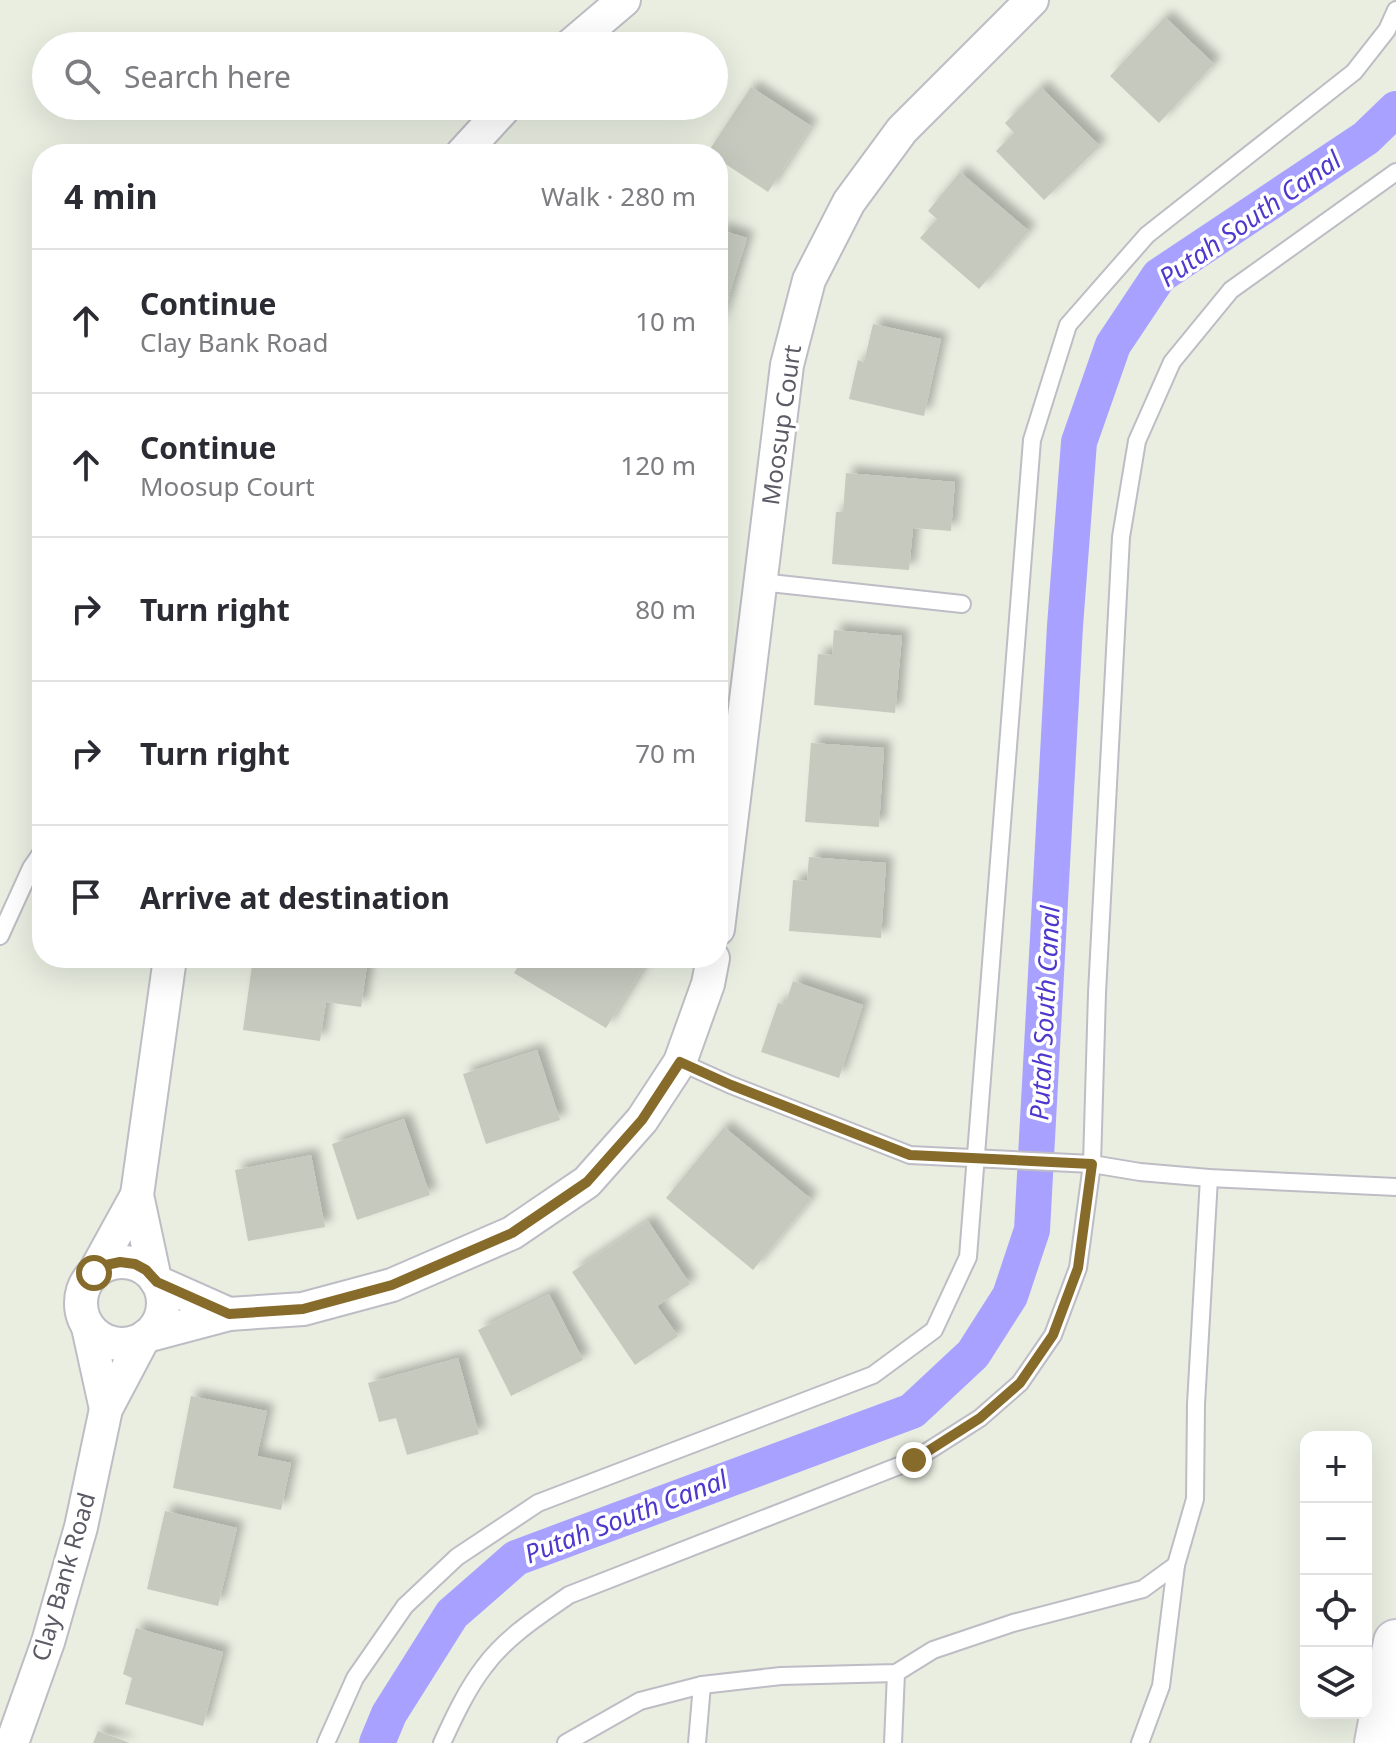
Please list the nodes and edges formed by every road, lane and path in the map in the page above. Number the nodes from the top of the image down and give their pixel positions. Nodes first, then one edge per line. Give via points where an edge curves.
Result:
1 (624, 0) edge
2 (1032, 0) edge
3 (1396, 10) edge
4 (586, 32) edge
5 (493, 120) edge
6 (471, 144) edge
7 (1396, 172) edge
8 (761, 582) junction
9 (962, 604) dead end
10 (728, 848) edge
11 (32, 867) edge
12 (0, 936) edge
13 (169, 968) edge
14 (711, 968) edge
15 (680, 1062) junction
16 (975, 1158) junction
17 (1092, 1164) junction
18 (1209, 1178) junction
19 (1396, 1187) edge
20 (137, 1195) junction
21 (94, 1273) junction
22 (156, 1280) junction
23 (229, 1314) junction
24 (88, 1327) junction
25 (144, 1337) junction
26 (106, 1409) junction
27 (1176, 1565) junction
28 (1396, 1642) edge
29 (896, 1673) junction
30 (702, 1685) junction
31 (12, 1743) edge
32 (326, 1743) edge
33 (442, 1743) edge
34 (566, 1743) edge
35 (697, 1743) edge
36 (893, 1743) edge
37 (1140, 1743) edge
38 (1377, 1743) edge

1 - 4 street
2 - 8 street, Moosup Court via 902,130 849,202 809,280 787,365
3 - 16 lane via 1354,72 1147,235 1068,325 1032,440
5 - 6 street
7 - 17 lane via 1231,290 1172,362 1137,441 1121,537
8 - 9 lane
8 - 10 street, Moosup Court
11 - 12 lane
13 - 20 street, Clay Bank Road
14 - 15 street
15 - 16 lane via 910,1155
15 - 23 street via 642,1120 587,1182 512,1233 392,1285 303,1309
16 - 17 lane
16 - 32 lane via 968,1257 934,1330 873,1375 538,1503 457,1557 405,1606 355,1678
17 - 18 lane
17 - 33 lane via 1078,1268 1053,1335 1010,1392 914,1460 569,1595 522,1628 484,1666
18 - 19 lane
18 - 27 lane via 1195,1499
20 - 21 street, Clay Bank Road
20 - 22 street, Clay Bank Road
21 - 22 street via 120,1262 135,1264
21 - 24 street, Clay Bank Road via 81,1299
22 - 23 street
22 - 25 street, Clay Bank Road via 161,1315
23 - 25 street
24 - 25 street via 113,1343
24 - 26 street, Clay Bank Road
25 - 26 street, Clay Bank Road
26 - 31 street, Clay Bank Road via 81,1527
27 - 29 lane via 1143,1589 933,1650
27 - 37 lane via 1161,1686
28 - 38 main road
29 - 30 lane via 781,1676
29 - 36 lane
30 - 34 lane via 640,1701
30 - 35 lane

